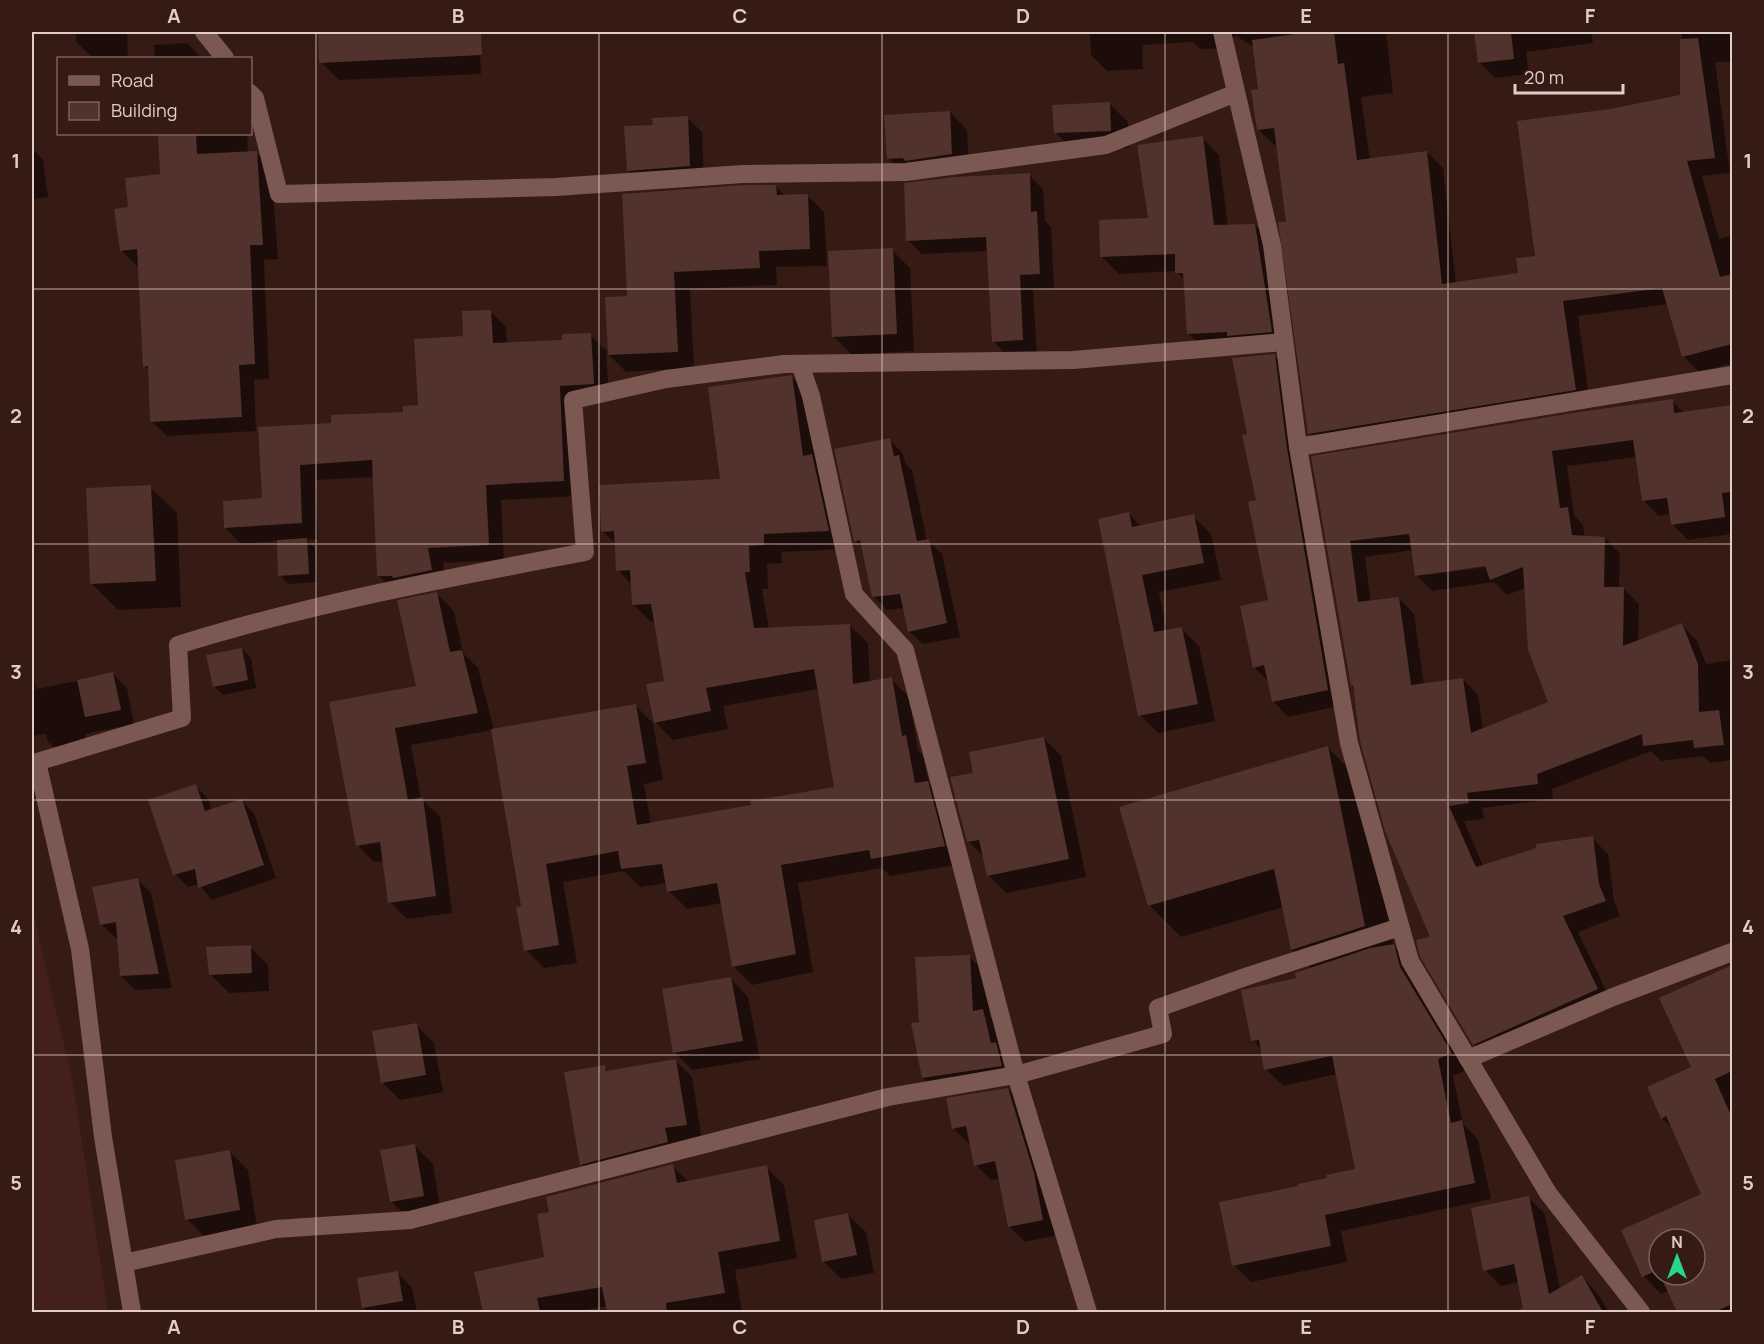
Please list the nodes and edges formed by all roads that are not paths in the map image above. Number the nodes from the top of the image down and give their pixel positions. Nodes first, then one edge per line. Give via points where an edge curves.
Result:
1 (204, 32) edge
2 (1222, 32) edge
3 (224, 57) edge
4 (1236, 93) junction
5 (252, 95) edge
6 (1284, 342) junction
7 (800, 364) junction
8 (1732, 375) edge
9 (1298, 447) junction
10 (1400, 927) junction
11 (1732, 952) edge
12 (1468, 1059) junction
13 (1016, 1075) junction
14 (124, 1263) junction
15 (132, 1312) edge
16 (1088, 1312) edge
17 (1641, 1312) edge

1 - 3 street
2 - 4 street
4 - 5 street via 1106,145 906,172 743,174 556,187 279,194
4 - 6 street via 1272,245
6 - 7 street via 1073,360
6 - 9 street
7 - 13 street via 811,396 854,594 905,650
7 - 14 street via 666,379 573,400 585,552 285,613 178,645 182,718 37,762 80,949 103,1137
8 - 9 street
9 - 10 street via 1349,743
10 - 12 street via 1410,961
10 - 13 street via 1158,1008 1163,1034
11 - 12 street
12 - 17 street via 1548,1192
13 - 14 street via 876,1100 410,1220 276,1228
13 - 16 street
14 - 15 street

